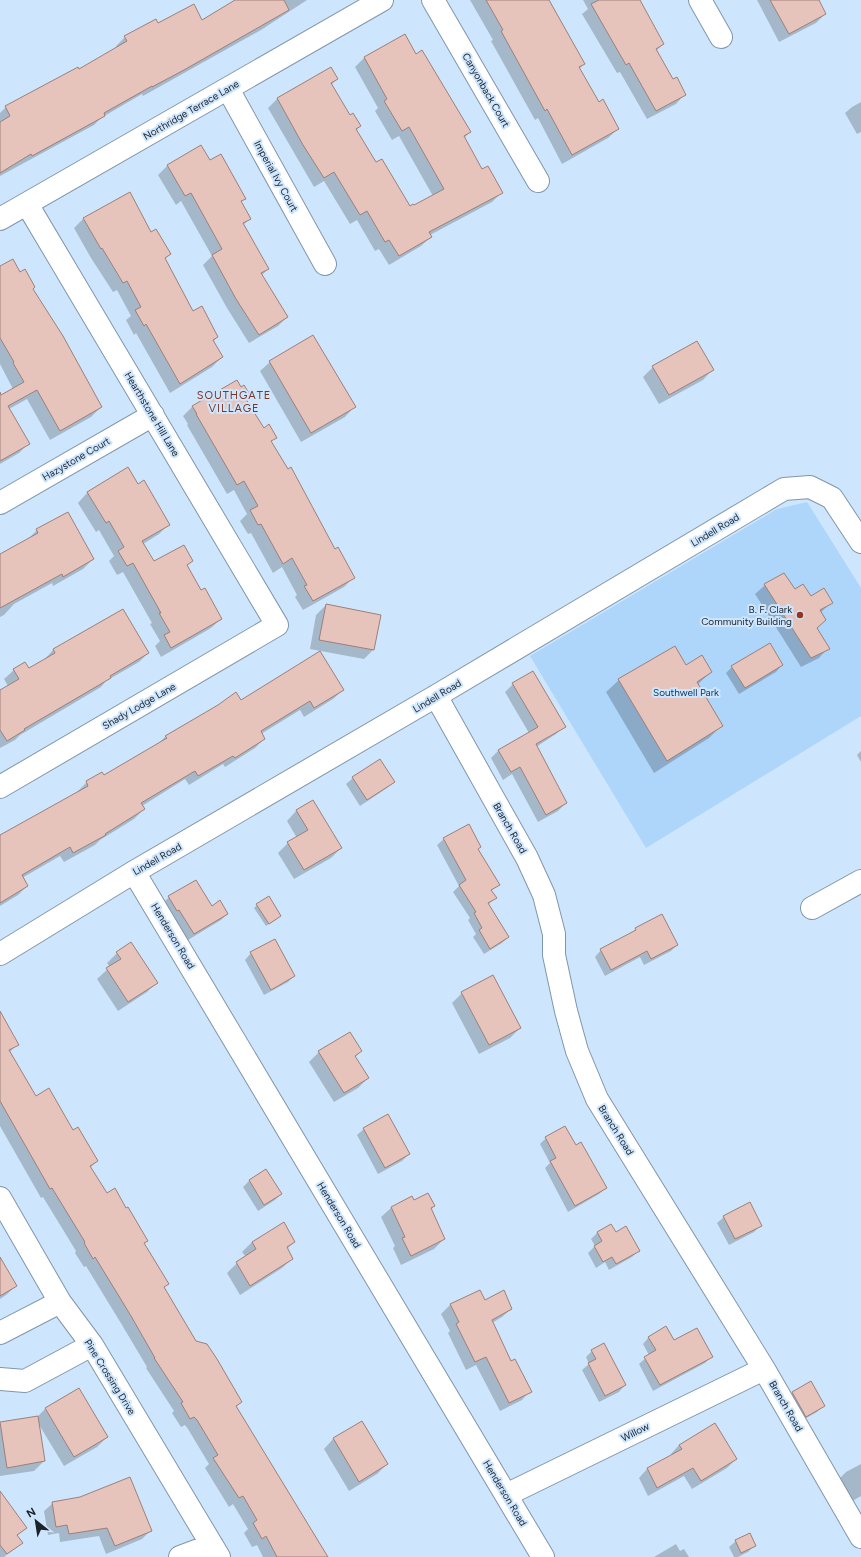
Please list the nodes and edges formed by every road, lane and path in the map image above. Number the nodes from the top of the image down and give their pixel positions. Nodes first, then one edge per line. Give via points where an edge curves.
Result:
1 (382, 0) edge
2 (433, 0) edge
3 (700, 0) edge
4 (721, 37) dead end
5 (228, 89) junction
6 (538, 181) dead end
7 (27, 204) junction
8 (0, 219) edge
9 (325, 264) dead end
10 (153, 415) junction
11 (0, 503) edge
12 (861, 542) edge
13 (278, 625) joint
14 (436, 696) junction
15 (0, 788) edge
16 (134, 872) junction
17 (861, 881) edge
18 (812, 908) dead end
19 (0, 954) edge
20 (0, 1198) edge
21 (60, 1302) junction
22 (0, 1333) edge
23 (92, 1345) junction
24 (764, 1369) junction
25 (0, 1379) edge
26 (506, 1495) junction
27 (861, 1537) edge
28 (215, 1551) edge
29 (180, 1557) edge
30 (543, 1557) edge

1 - 5 street, Northridge Terrace Lane
2 - 6 street, Canyonback Court
3 - 4 street
5 - 7 street, Northridge Terrace Lane
5 - 9 street, Imperial Ivy Court
7 - 8 street, Northridge Terrace Lane
7 - 10 street, Hearthstone Hill Lane
10 - 11 street, Hazystone Court
10 - 13 street, Hearthstone Hill Lane
12 - 14 street, Lindell Road via 832,498 810,487 784,489
13 - 15 street, Shady Lodge Lane
14 - 16 street, Lindell Road
14 - 24 street, Branch Road via 527,858 544,895 554,934 554,955 566,1011 577,1050 597,1099
16 - 19 street, Lindell Road
16 - 26 street, Henderson Road
17 - 18 street
20 - 21 street, Pine Crossing Drive
21 - 22 street
21 - 23 street, Pine Crossing Drive
23 - 25 street via 25,1381
23 - 28 street, Pine Crossing Drive
24 - 26 street, Willow
24 - 27 street, Branch Road
26 - 30 street, Henderson Road
28 - 29 street

